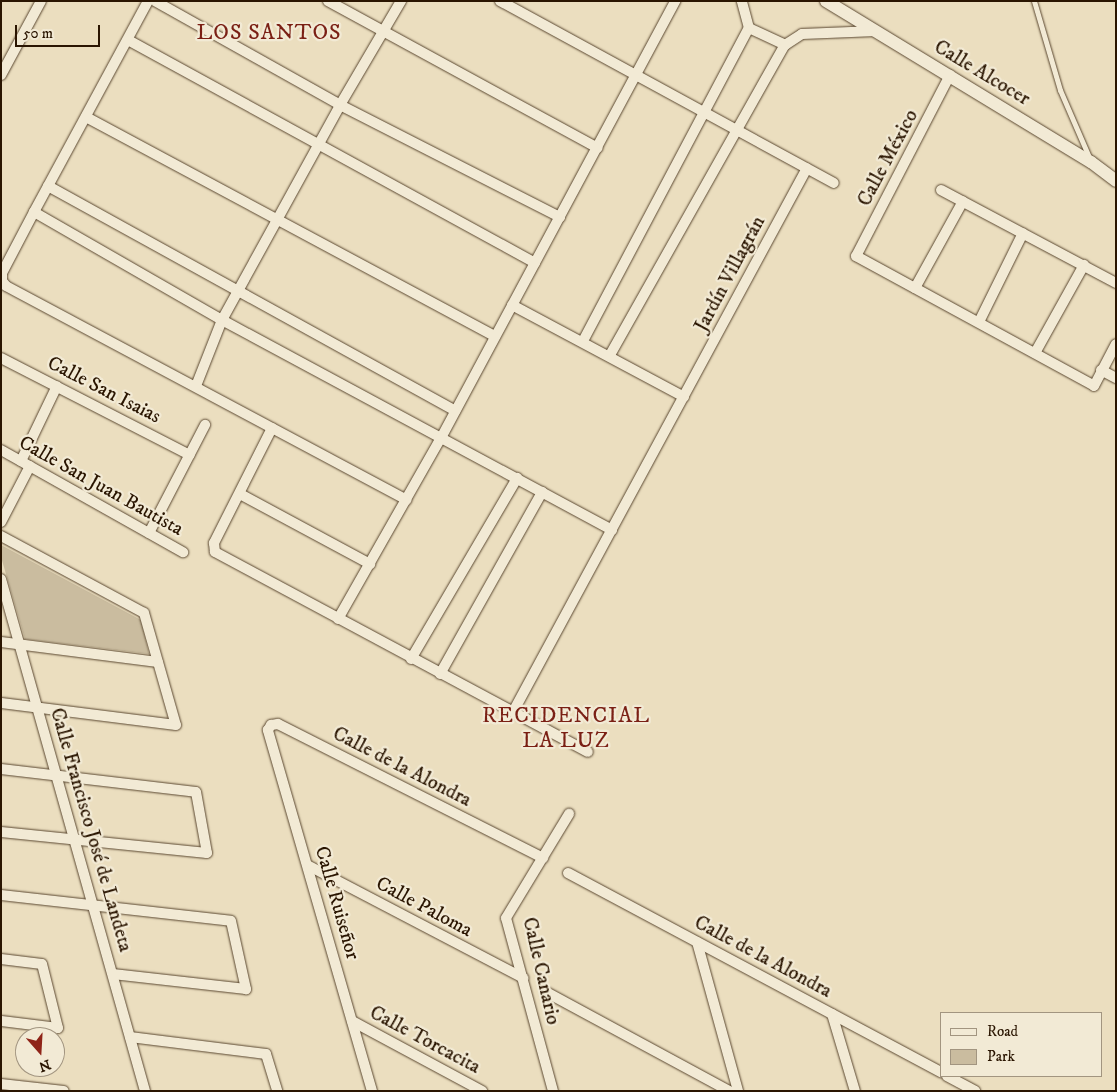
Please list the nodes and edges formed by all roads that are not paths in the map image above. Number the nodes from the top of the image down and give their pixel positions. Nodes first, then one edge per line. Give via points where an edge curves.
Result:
1 (42, 1) edge
2 (148, 1) edge
3 (156, 1) edge
4 (328, 1) edge
5 (401, 1) edge
6 (500, 1) edge
7 (675, 1) edge
8 (742, 1) edge
9 (826, 1) edge
10 (1034, 1) edge
11 (749, 28) junction
12 (384, 31) junction
13 (876, 31) junction
14 (128, 40) junction
15 (785, 45) junction
16 (1, 75) edge
17 (950, 76) junction
18 (636, 78) junction
19 (340, 105) junction
20 (703, 111) junction
21 (86, 117) junction
22 (734, 130) junction
23 (319, 144) junction
24 (598, 148) junction
25 (1091, 162) junction
26 (807, 168) junction
27 (1116, 181) edge
28 (834, 183) dead end
29 (48, 186) junction
30 (941, 190) dead end
31 (963, 201) junction
32 (34, 212) junction
33 (276, 218) junction
34 (560, 218) junction
35 (1023, 233) junction
36 (535, 263) junction
37 (1084, 265) junction
38 (1116, 282) edge
39 (915, 288) junction
40 (238, 291) junction
41 (512, 305) junction
42 (222, 320) junction
43 (979, 322) junction
44 (495, 336) junction
45 (583, 341) junction
46 (1116, 344) edge
47 (1035, 353) junction
48 (610, 356) junction
49 (1, 358) edge
50 (1101, 370) junction
51 (1116, 378) edge
52 (57, 386) junction
53 (196, 386) junction
54 (684, 396) junction
55 (454, 411) junction
56 (205, 425) dead end
57 (272, 428) junction
58 (442, 438) junction
59 (1, 450) edge
60 (190, 455) junction
61 (25, 464) junction
62 (517, 478) junction
63 (542, 492) junction
64 (240, 494) junction
65 (406, 500) junction
66 (1, 522) edge
67 (612, 530) junction
68 (149, 533) junction
69 (1, 536) edge
70 (183, 552) dead end
71 (370, 564) junction
72 (1, 579) edge
73 (1, 609) edge
74 (11, 615) junction
75 (338, 619) junction
76 (1, 642) edge
77 (20, 644) junction
78 (411, 659) junction
79 (158, 662) junction
80 (440, 674) junction
81 (1, 703) edge
82 (38, 708) junction
83 (514, 712) junction
84 (271, 725) joint
85 (588, 752) dead end
86 (1, 769) edge
87 (57, 775) junction
88 (569, 814) dead end
89 (1, 832) edge
90 (76, 840) junction
91 (543, 858) junction
92 (309, 866) junction
93 (568, 873) dead end
94 (1, 895) edge
95 (94, 906) junction
96 (697, 942) junction
97 (1, 959) edge
98 (113, 974) junction
99 (522, 978) junction
100 (546, 992) dead end
101 (832, 1014) junction
102 (1, 1021) edge
103 (352, 1021) junction
104 (130, 1037) junction
105 (940, 1071) edge
106 (949, 1077) edge
107 (1, 1084) edge
108 (64, 1091) edge
109 (145, 1091) edge
110 (277, 1091) edge
111 (372, 1091) edge
112 (482, 1091) edge
113 (553, 1091) edge
114 (729, 1091) edge
115 (738, 1091) edge
116 (855, 1091) edge
117 (975, 1091) edge

1 - 16 street
2 - 14 street
3 - 19 street
4 - 12 street
5 - 12 street
6 - 18 street
7 - 18 street
8 - 11 street
9 - 13 street, Calle Alcocer
10 - 25 lane via 1060,90
11 - 15 street
11 - 20 street
12 - 19 street
12 - 24 street
13 - 15 street via 802,34
13 - 17 street, Calle Alcocer
14 - 21 street
14 - 23 street
15 - 22 street
17 - 25 street, Calle Alcocer
17 - 39 street, Calle México via 856,256
18 - 20 street
18 - 24 street
19 - 23 street
19 - 34 street
20 - 22 street
20 - 45 street
21 - 29 street
21 - 33 street
22 - 26 street
22 - 48 street
23 - 33 street
23 - 36 street
24 - 34 street
25 - 27 street, Calle Alcocer
26 - 28 street
26 - 54 street, Jardín Villagrán
29 - 32 street
29 - 40 street
30 - 31 street
31 - 35 street
31 - 39 street
32 - 42 street
32 - 53 street via 2,273 6,286
33 - 40 street
33 - 44 street
34 - 36 street
35 - 37 street
35 - 43 street
36 - 41 street
37 - 38 street
37 - 47 street
39 - 43 street
40 - 42 street
40 - 55 street
41 - 44 street
41 - 45 street
42 - 53 street
42 - 58 street
43 - 47 street
44 - 55 street
45 - 48 street
46 - 50 street
47 - 50 street via 1094,386
48 - 54 street
49 - 52 street, Calle San Isaias
50 - 51 street
52 - 60 street, Calle San Isaias
52 - 61 street
53 - 57 street
54 - 67 street, Jardín Villagrán
55 - 58 street
56 - 60 street
57 - 64 street
57 - 65 street
58 - 62 street
58 - 65 street
59 - 61 street, Calle San Juan Bautista
60 - 68 street
61 - 66 street
61 - 68 street, Calle San Juan Bautista
62 - 63 street
62 - 78 street
63 - 67 street
63 - 80 street
64 - 71 street
64 - 75 street via 214,544 215,552
65 - 71 street
67 - 83 street, Jardín Villagrán
68 - 70 street, Calle San Juan Bautista
69 - 79 street via 144,613
71 - 75 street
72 - 74 street, Calle Francisco José de Landeta
73 - 74 street
74 - 77 street, Calle Francisco José de Landeta
75 - 78 street
76 - 77 street
77 - 79 street
77 - 82 street, Calle Francisco José de Landeta
78 - 80 street
79 - 82 street via 176,725
80 - 83 street
81 - 82 street
82 - 87 street, Calle Francisco José de Landeta
83 - 85 street
84 - 91 street, Calle de la Alondra via 278,724
84 - 92 street, Calle Ruiseñor via 268,730
86 - 87 street
87 - 90 street, Calle Francisco José de Landeta
87 - 90 street via 196,792 207,853
88 - 91 street, Calle Canario
89 - 90 street
90 - 95 street, Calle Francisco José de Landeta
91 - 99 street, Calle Canario via 506,918
92 - 99 street, Calle Paloma
92 - 103 street, Calle Ruiseñor
93 - 96 street, Calle de la Alondra
94 - 95 street
95 - 98 street, Calle Francisco José de Landeta
95 - 98 street via 231,921 246,989
96 - 101 street, Calle de la Alondra
96 - 115 street
97 - 102 street via 42,964 58,1028
98 - 104 street, Calle Francisco José de Landeta
99 - 113 street, Calle Canario
100 - 114 street
101 - 105 street, Calle de la Alondra
101 - 116 street
103 - 111 street, Calle Ruiseñor
103 - 112 street, Calle Torcacita
104 - 109 street, Calle Francisco José de Landeta
104 - 110 street via 266,1054
106 - 117 street
107 - 108 street

